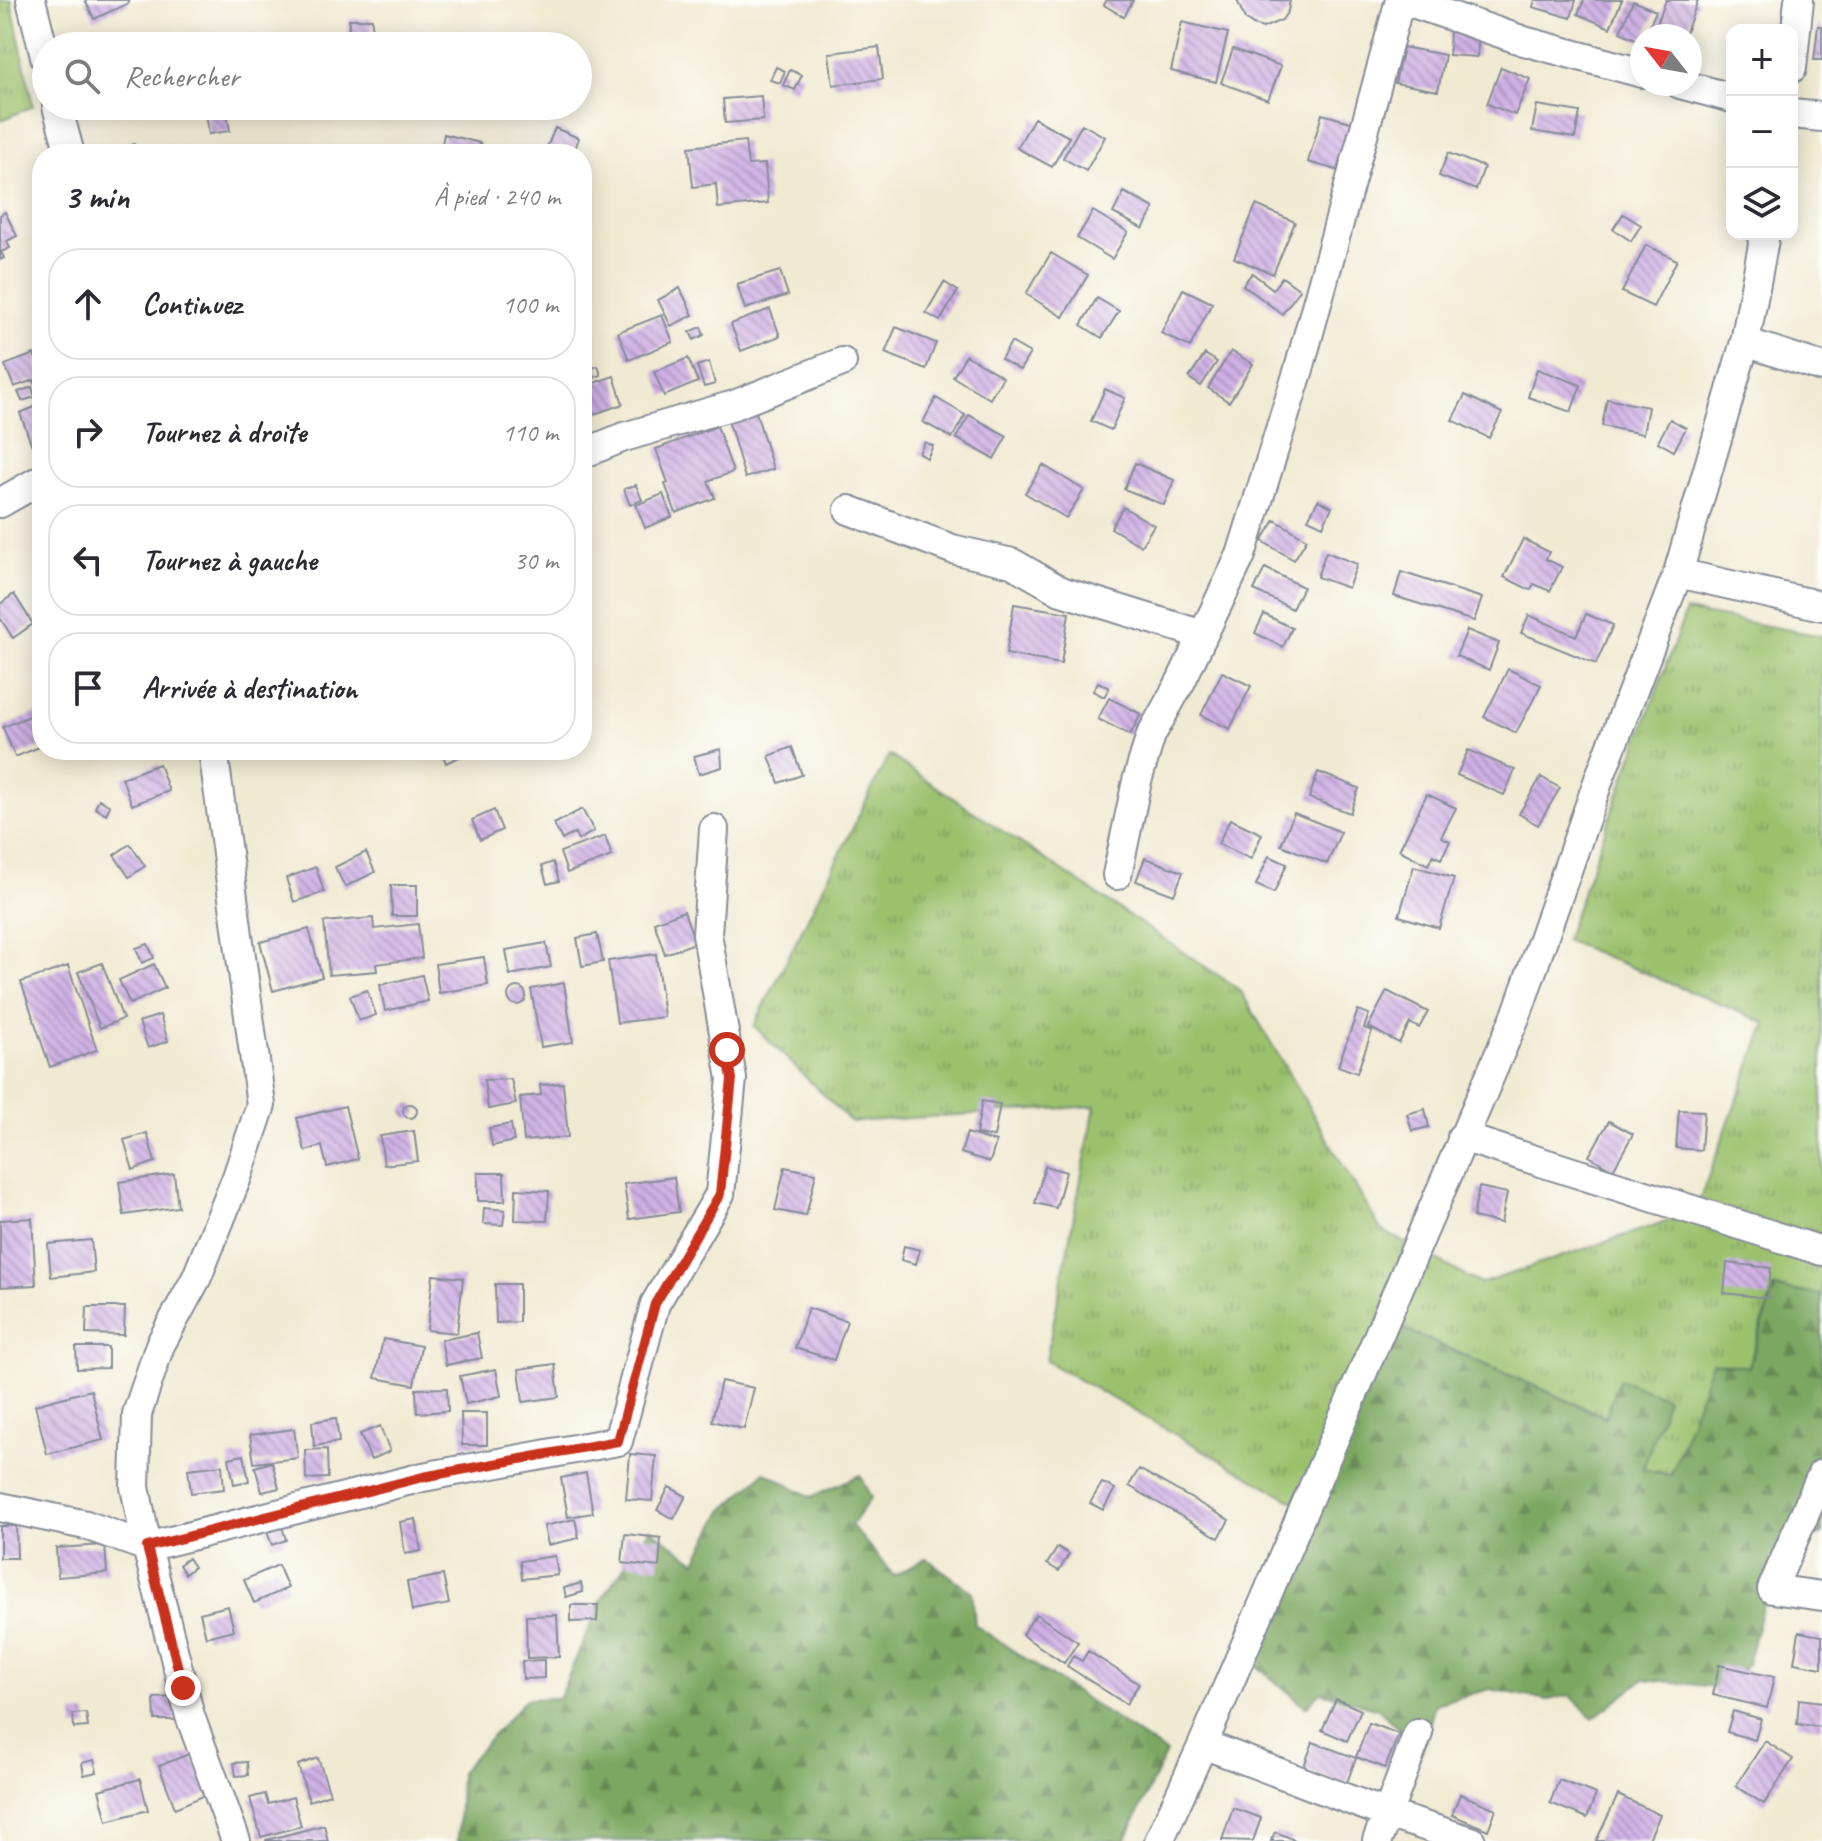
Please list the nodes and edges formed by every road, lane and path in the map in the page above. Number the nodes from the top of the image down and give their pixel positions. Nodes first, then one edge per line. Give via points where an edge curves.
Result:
1 (31, 0) edge
2 (1402, 0) edge
3 (1799, 0) edge
4 (1797, 24) edge
5 (39, 32) edge
6 (1630, 70) edge
7 (1702, 90) edge
8 (1726, 96) edge
9 (1798, 115) edge
10 (1822, 117) edge
11 (61, 120) edge
12 (67, 144) edge
13 (1764, 240) edge
14 (1745, 342) junction
15 (842, 362) dead end
16 (1822, 367) edge
17 (592, 450) edge
18 (32, 485) edge
19 (0, 503) edge
20 (849, 510) dead end
21 (1678, 573) junction
22 (1822, 606) edge
23 (1203, 635) junction
24 (214, 760) edge
25 (714, 829) dead end
26 (1117, 875) dead end
27 (1462, 1137) junction
28 (1822, 1251) edge
29 (1822, 1474) edge
30 (0, 1507) edge
31 (147, 1547) junction
32 (1822, 1596) edge
33 (1418, 1733) dead end
34 (1203, 1744) junction
35 (1387, 1814) junction
36 (236, 1841) edge
37 (1159, 1841) edge
38 (1377, 1841) edge
39 (1471, 1841) edge

1 - 5 street
2 - 6 street
2 - 23 street via 1241,555
3 - 4 street
7 - 8 street
9 - 10 street
11 - 12 street
13 - 14 street
14 - 16 street
14 - 21 street
15 - 17 street via 734,405
18 - 19 street
20 - 23 street via 952,549 1012,563 1061,591
21 - 22 street
21 - 27 street via 1517,1013
23 - 26 street via 1151,735
24 - 31 street via 261,1105 226,1206 197,1277 160,1345 137,1414 135,1487
25 - 31 street via 707,934 732,1079 720,1194 655,1304 618,1441 423,1477
27 - 28 street
27 - 34 street
29 - 32 street via 1772,1589
30 - 31 street via 86,1525
31 - 36 street via 190,1716
33 - 35 street
34 - 35 street
34 - 37 street
35 - 38 street
35 - 39 street

